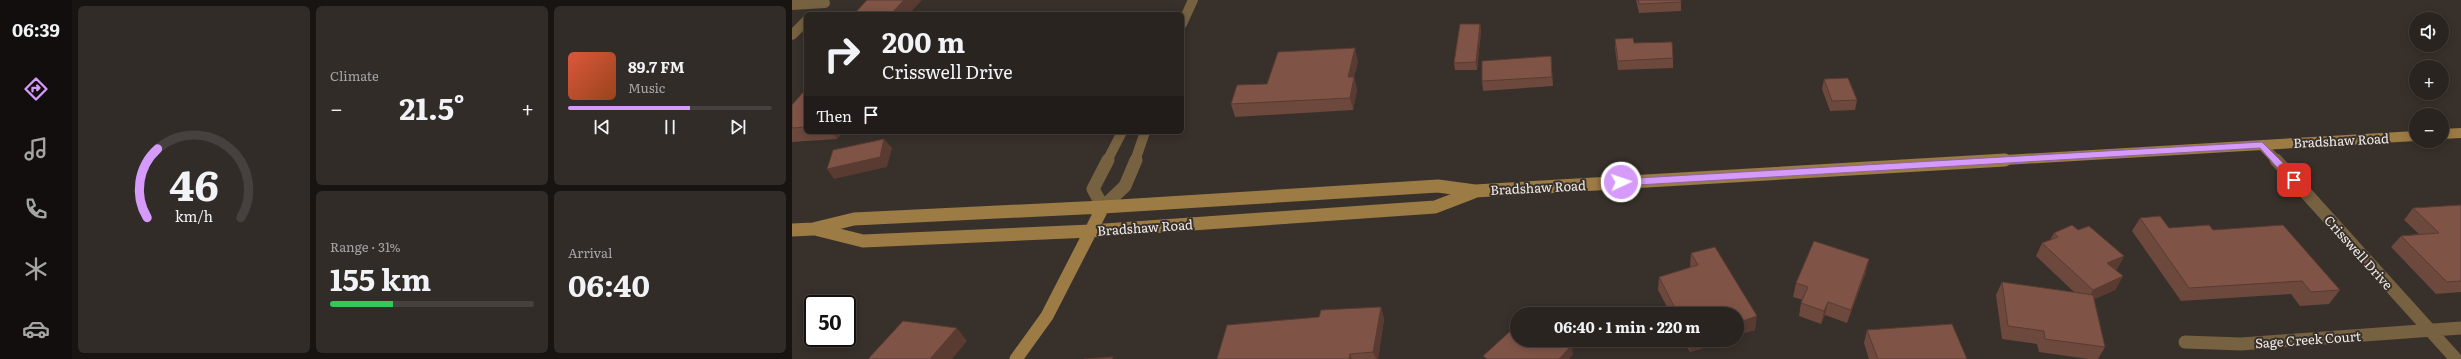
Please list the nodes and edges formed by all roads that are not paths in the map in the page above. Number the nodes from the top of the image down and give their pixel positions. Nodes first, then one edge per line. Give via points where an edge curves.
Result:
1 (1193, 0) edge
2 (826, 2) edge
3 (792, 5) edge
4 (816, 12) edge
5 (1184, 20) edge
6 (804, 24) edge
7 (792, 35) edge
8 (2461, 133) edge
9 (1121, 134) edge
10 (1144, 134) edge
11 (2449, 134) edge
12 (2409, 136) edge
13 (2262, 145) junction
14 (1475, 191) junction
15 (1103, 207) junction
16 (813, 229) junction
17 (792, 230) edge
18 (1092, 231) junction
19 (2461, 328) edge
20 (2430, 330) junction
21 (2186, 342) dead end
22 (1016, 359) edge
23 (2456, 359) edge

1 - 5 street
2 - 3 street
2 - 4 street
6 - 7 street
8 - 11 main road
9 - 15 street via 1093,189
10 - 15 street via 1124,186
12 - 13 main road, Bradshaw Road
13 - 14 main road, Bradshaw Road
13 - 20 street, Crisswell Drive
14 - 15 main road, Bradshaw Road via 1438,186
14 - 18 main road, Bradshaw Road via 1435,207
15 - 16 main road, Bradshaw Road via 854,219
15 - 18 main road
16 - 17 main road, Bradshaw Road
16 - 18 main road, Bradshaw Road via 863,241
18 - 22 main road via 1047,316
19 - 20 street, Sage Creek Court
20 - 21 street, Sage Creek Court via 2241,344
20 - 23 street, Crisswell Drive

